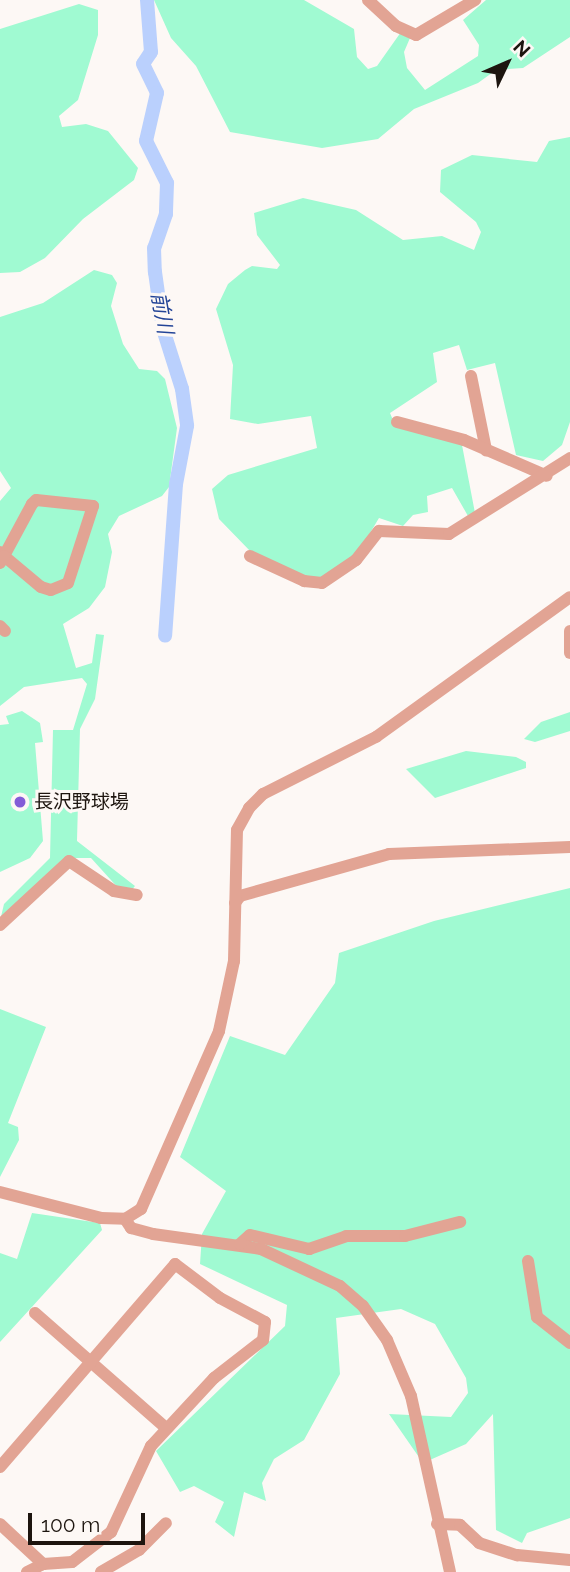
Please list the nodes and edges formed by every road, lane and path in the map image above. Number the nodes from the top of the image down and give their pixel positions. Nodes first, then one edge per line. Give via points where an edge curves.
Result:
1 (368, 0) edge
2 (475, 0) edge
3 (471, 376) dead end
4 (397, 422) dead end
5 (486, 450) junction
6 (570, 458) edge
7 (547, 476) junction
8 (250, 556) dead end
9 (1, 557) edge
10 (570, 597) edge
11 (570, 631) edge
12 (570, 653) edge
13 (570, 847) edge
14 (136, 895) dead end
15 (235, 903) junction
16 (0, 925) edge
17 (0, 1192) edge
18 (124, 1219) junction
19 (460, 1223) dead end
20 (240, 1244) junction
21 (528, 1261) dead end
22 (35, 1313) dead end
23 (570, 1343) edge
24 (91, 1362) junction
25 (166, 1428) junction
26 (0, 1467) edge
27 (166, 1523) dead end
28 (0, 1524) edge
29 (437, 1524) junction
30 (570, 1560) edge
31 (43, 1564) junction
32 (27, 1572) edge
33 (101, 1572) edge
34 (450, 1572) edge

1 - 2 street via 396,26 416,35
3 - 5 street
4 - 5 street
5 - 7 street
6 - 7 street
7 - 8 street via 521,486 449,534 379,531 356,560 323,583 304,581
9 - 9 street via 41,587 51,590 68,583 93,506 36,500
10 - 15 street via 376,737 263,794 237,830
11 - 12 street
13 - 15 street via 389,854 240,897
14 - 16 street via 114,891 69,861
15 - 18 street via 234,961 219,1031 145,1202
17 - 18 street via 101,1218
18 - 20 street via 131,1228 153,1234
19 - 20 street via 405,1236 346,1236 309,1249 250,1235
20 - 29 street via 340,1286 373,1318 411,1396
21 - 23 street via 537,1317
22 - 24 street
24 - 25 street
24 - 25 street via 175,1264 220,1298 261,1316 268,1330 263,1340 214,1378
24 - 26 street
25 - 31 street via 144,1459 111,1532 72,1562
27 - 33 street via 139,1550
28 - 31 street
29 - 30 street via 460,1525 479,1542 517,1555
29 - 34 street
31 - 32 street

